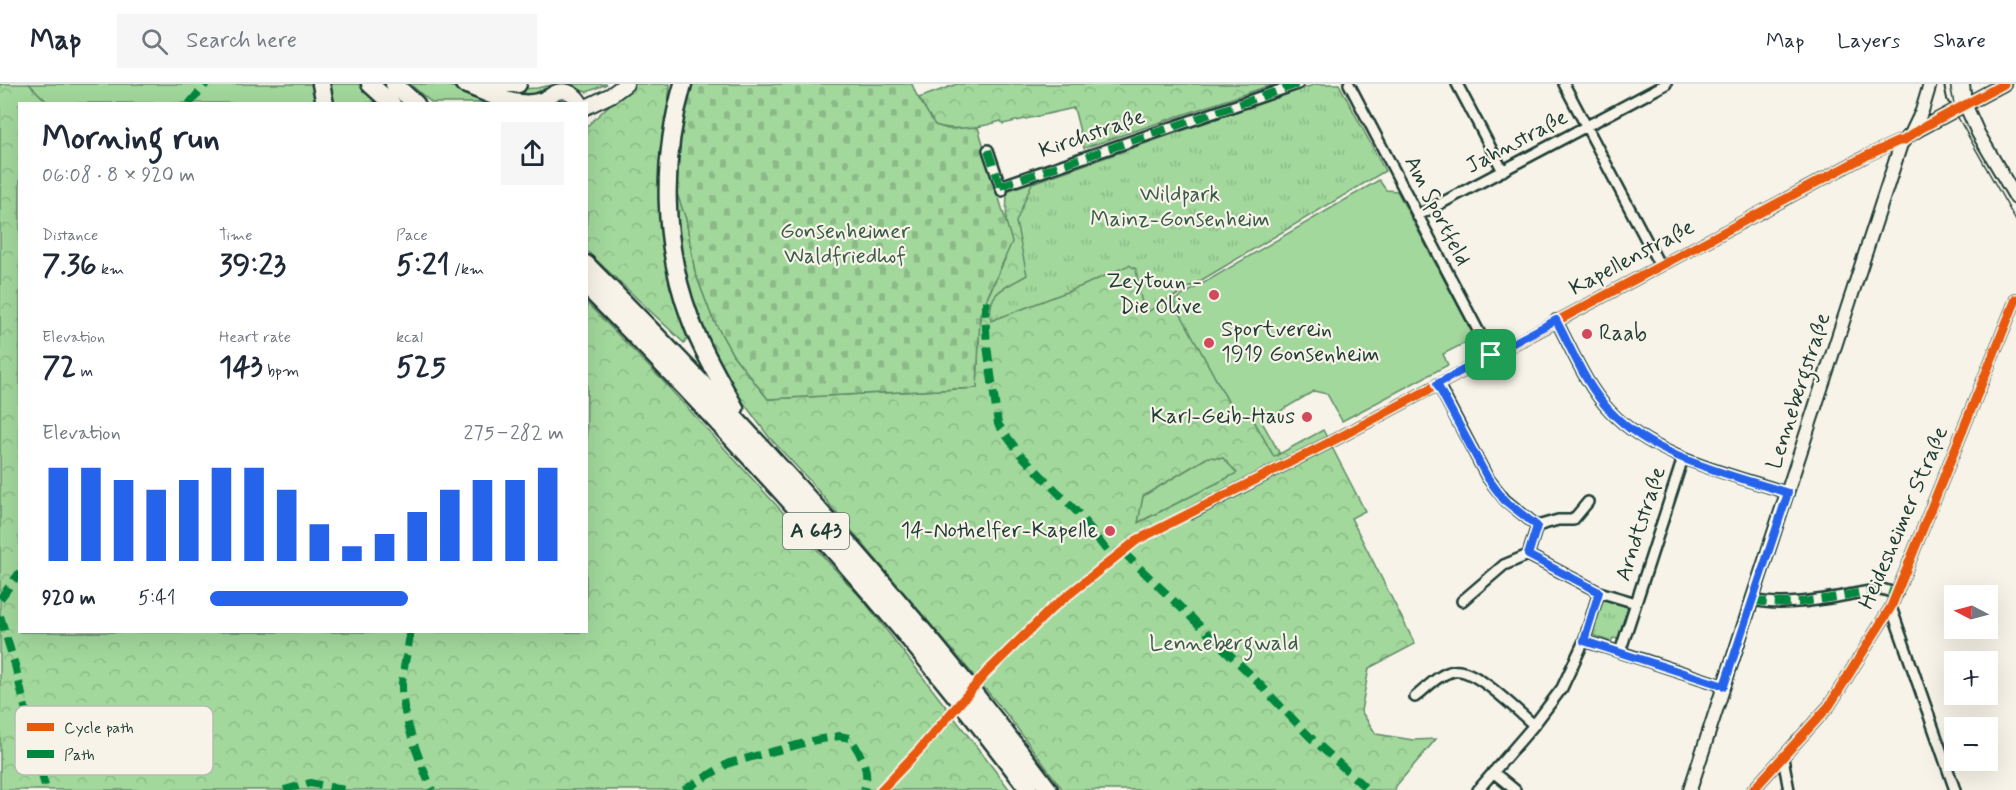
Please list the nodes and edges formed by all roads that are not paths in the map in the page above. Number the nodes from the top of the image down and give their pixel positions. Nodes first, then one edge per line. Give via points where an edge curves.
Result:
1 (321, 84) edge
2 (370, 84) edge
3 (394, 84) edge
4 (464, 84) edge
5 (483, 84) edge
6 (518, 84) edge
7 (613, 84) edge
8 (626, 84) edge
9 (683, 84) edge
10 (1298, 84) edge
11 (1349, 84) edge
12 (1457, 84) edge
13 (1564, 84) edge
14 (1666, 84) edge
15 (1930, 84) edge
16 (1951, 84) edge
17 (1963, 84) edge
18 (2004, 84) edge
19 (1655, 87) edge
20 (546, 101) edge
21 (325, 102) edge
22 (390, 102) edge
23 (414, 102) edge
24 (515, 102) edge
25 (582, 102) edge
26 (1965, 104) junction
27 (1586, 127) junction
28 (1907, 137) junction
29 (988, 150) dead end
30 (1503, 171) junction
31 (2016, 198) edge
32 (1417, 216) junction
33 (588, 266) edge
34 (1660, 266) junction
35 (588, 288) edge
36 (2016, 299) edge
37 (1556, 320) junction
38 (1491, 355) junction
39 (1437, 384) junction
40 (747, 429) junction
41 (1683, 458) junction
42 (1788, 493) junction
43 (1588, 502) dead end
44 (1189, 514) dead end
45 (1537, 526) junction
46 (1528, 555) junction
47 (1599, 592) junction
48 (1897, 594) junction
49 (1752, 600) junction
50 (1462, 601) dead end
51 (1636, 603) junction
52 (1891, 607) junction
53 (1584, 641) junction
54 (1620, 652) junction
55 (1724, 686) junction
56 (1415, 697) dead end
57 (1534, 725) junction
58 (1783, 758) junction
59 (1493, 772) junction
60 (1029, 790) edge
61 (1049, 790) edge
62 (1478, 790) edge
63 (1515, 790) edge
64 (1690, 790) edge
65 (1753, 790) edge
66 (1789, 790) edge
67 (1955, 790) edge

1 - 21 highway
2 - 22 highway
3 - 23 highway
4 - 24 highway
5 - 6 highway
7 - 25 main road
8 - 25 main road via 611,95
9 - 40 highway via 669,152 667,186 672,253 703,349
10 - 29 street, Kirchstraße via 1001,189
11 - 32 street, Am Sportfeld
12 - 30 street
13 - 27 street
14 - 19 street, Jahnstraße
15 - 28 main road, Lennebergstraße via 1922,111
16 - 26 main road via 1954,98
17 - 26 main road
18 - 26 main road, Kapellenstraße
19 - 27 street, Jahnstraße
20 - 25 main road via 553,93 566,91
26 - 28 main road, Kapellenstraße
26 - 31 main road
27 - 30 street, Jahnstraße
27 - 34 street
28 - 34 street, Kapellenstraße
28 - 42 main road, Lennebergstraße
30 - 32 street, Jahnstraße
32 - 38 street, Am Sportfeld
33 - 40 highway, A 643
34 - 37 street, Kapellenstraße
35 - 60 highway, A 643 via 668,368 853,573
36 - 48 street, Heidesheimer Straße
37 - 38 street, Kapellenstraße
37 - 41 street via 1588,381 1609,410 1638,437
38 - 39 street, Kapellenstraße
39 - 44 street, Kapellenstraße
39 - 45 street via 1487,477 1504,500
40 - 61 highway, A 643 via 868,566
41 - 42 street
41 - 51 street, Arndtstraße
42 - 49 main road, Lennebergstraße
43 - 45 street via 1573,520
45 - 46 street
46 - 47 street
46 - 50 street via 1504,566
47 - 51 street
47 - 53 street
48 - 49 street via 1882,589 1784,604
48 - 52 street, Heidesheimer Straße
49 - 55 main road, Lennebergstraße
51 - 54 street, Arndtstraße
52 - 58 street, Heidesheimer Straße via 1829,706
52 - 67 street
53 - 54 street
53 - 57 street via 1562,688
54 - 55 street
55 - 64 main road, Lennebergstraße
56 - 57 street via 1438,677 1454,670 1465,671
57 - 59 street
58 - 65 street, Heidesheimer Straße
58 - 66 street
59 - 62 street
59 - 63 street

